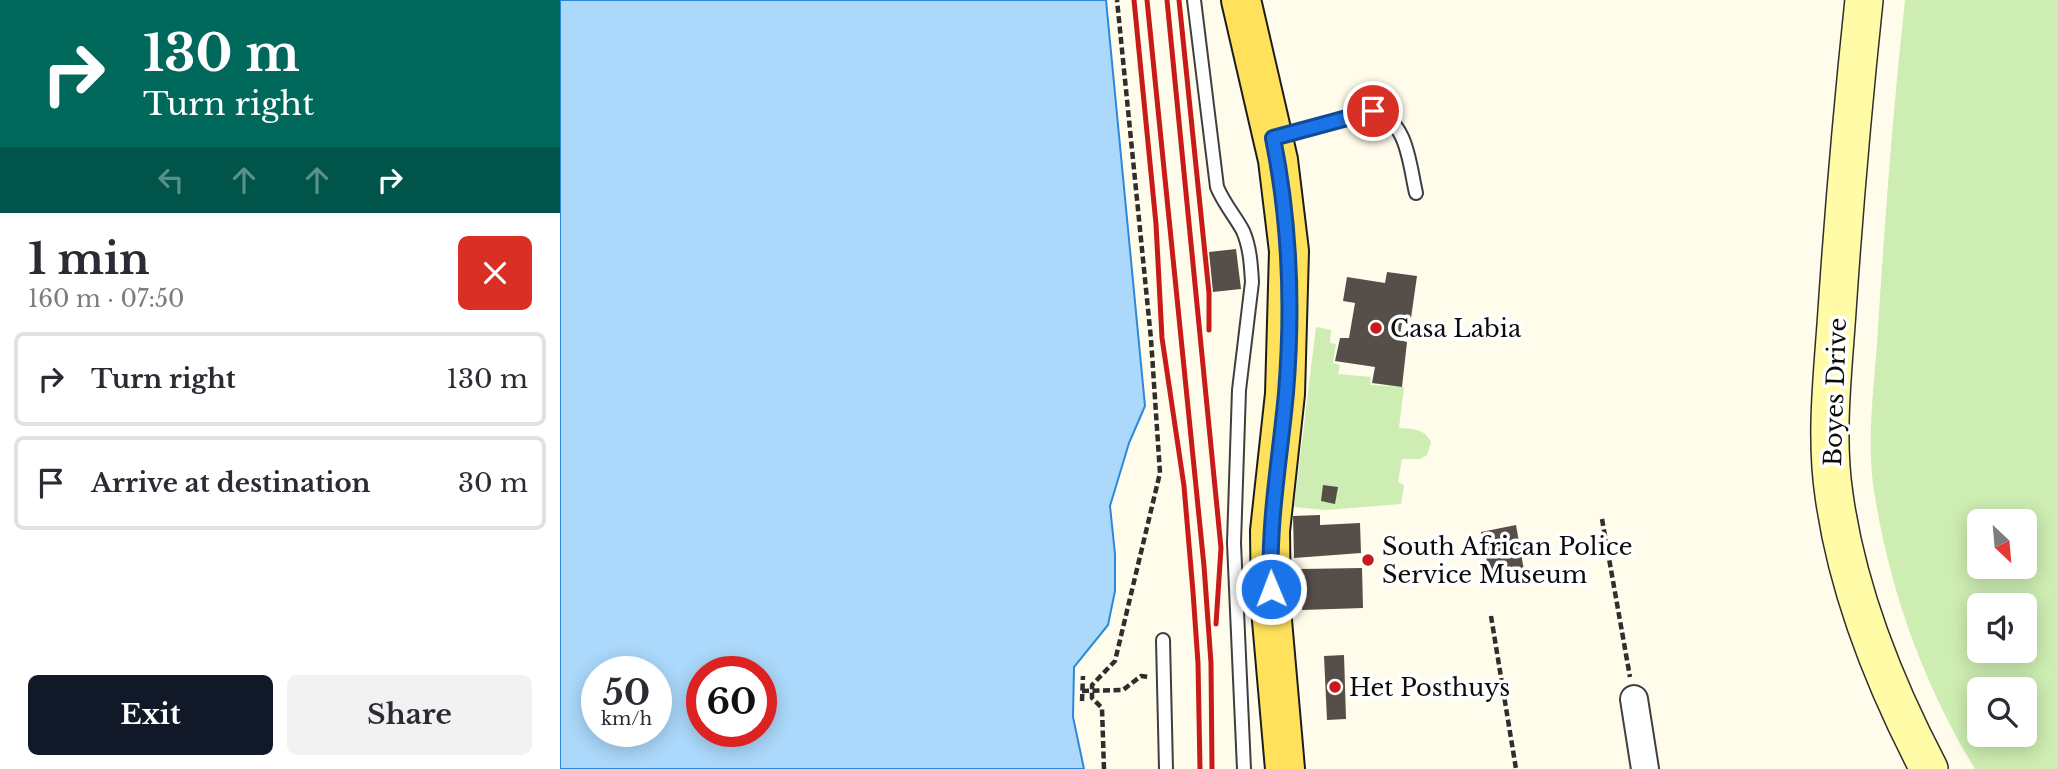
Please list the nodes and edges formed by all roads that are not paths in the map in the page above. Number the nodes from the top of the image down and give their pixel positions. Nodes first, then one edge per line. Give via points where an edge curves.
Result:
1 (1194, 0) edge
2 (1241, 0) edge
3 (1864, 0) edge
4 (1273, 138) junction
5 (1416, 193) dead end
6 (1163, 640) dead end
7 (1634, 699) road end
8 (1166, 769) edge
9 (1244, 769) edge
10 (1285, 769) edge
11 (1645, 769) edge
12 (1929, 769) edge

1 - 9 lane via 1217,187 1243,232 1251,265 1239,390 1234,543
2 - 4 main road
3 - 12 main road, Boyes Drive via 1846,175 1830,464 1850,570 1875,646
4 - 5 lane via 1373,111 1382,114 1401,132
4 - 10 main road via 1289,251 1286,394 1270,531 1271,609
6 - 8 lane
7 - 11 street

